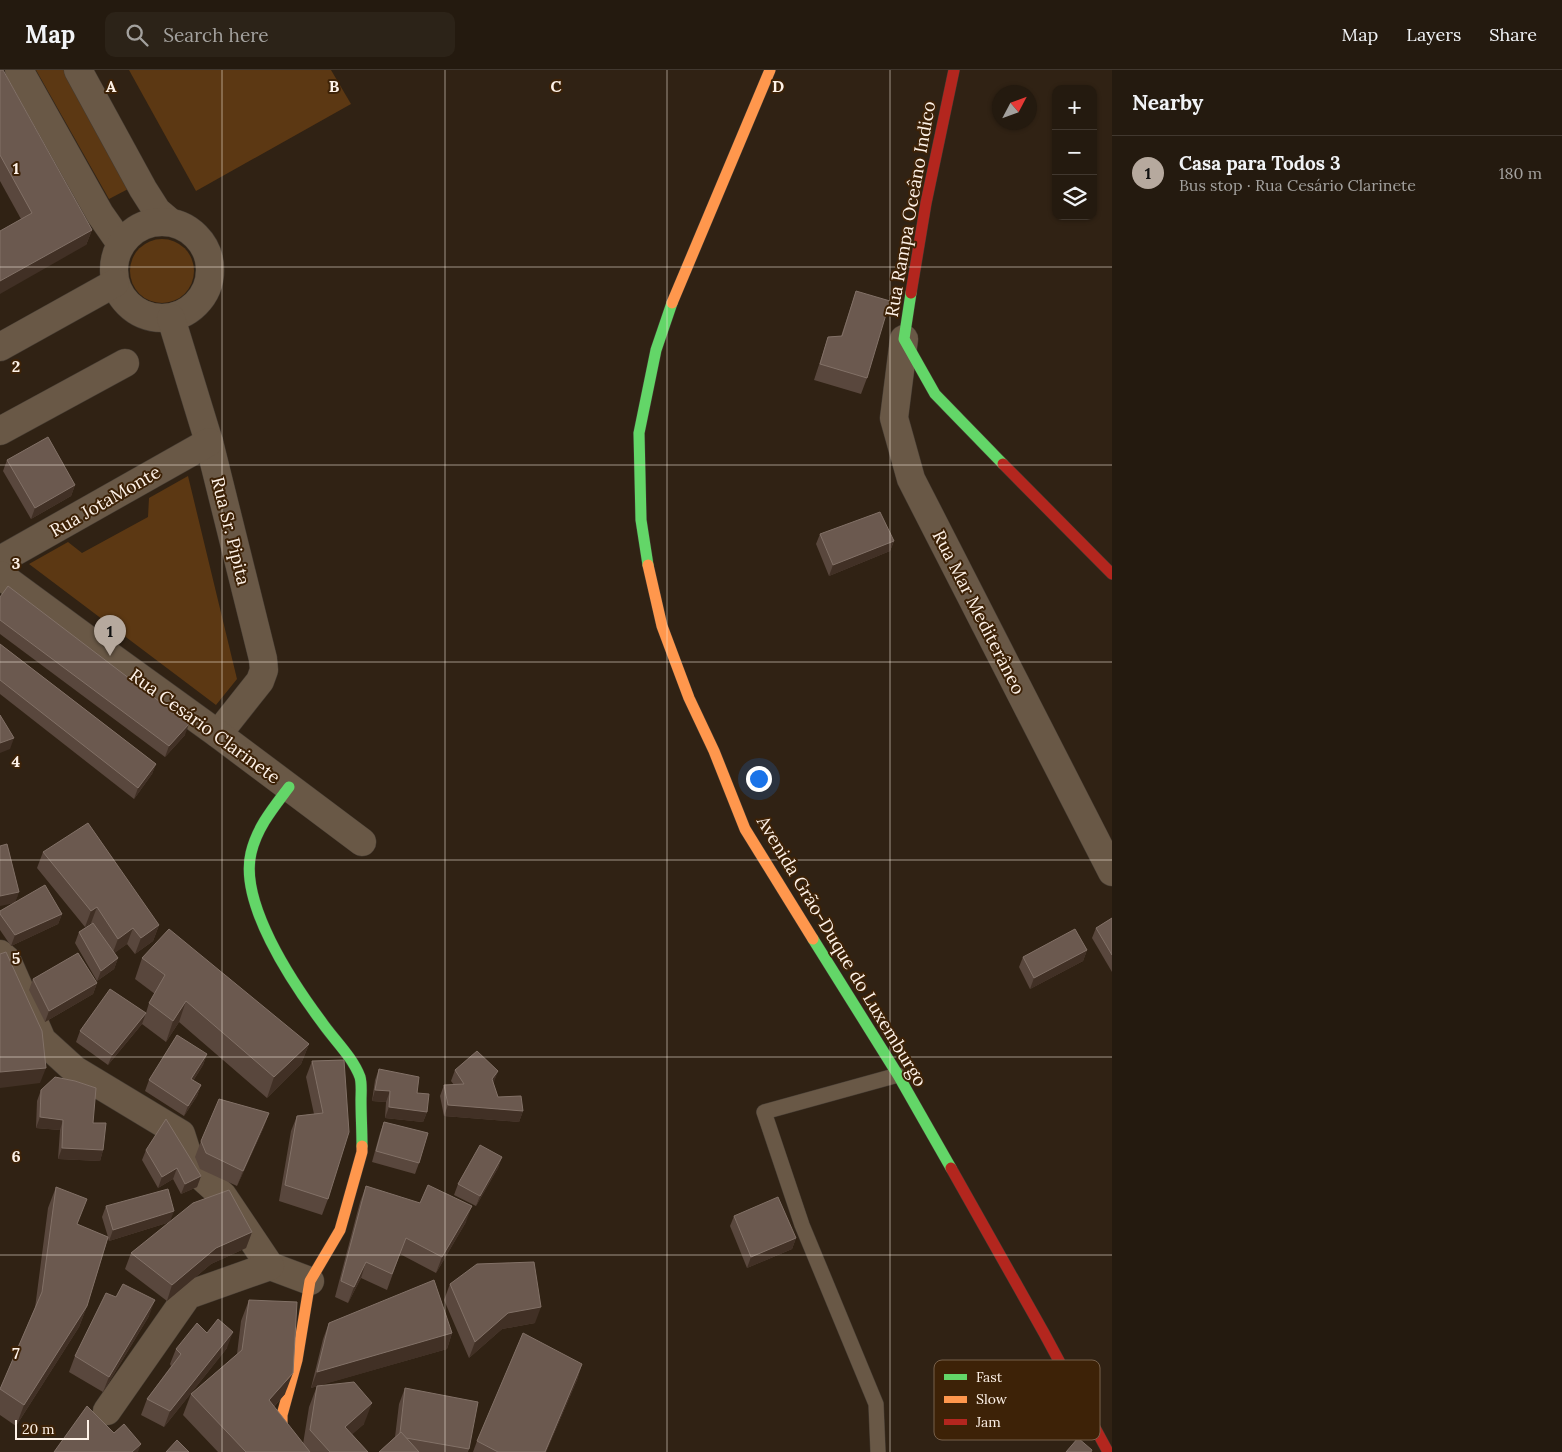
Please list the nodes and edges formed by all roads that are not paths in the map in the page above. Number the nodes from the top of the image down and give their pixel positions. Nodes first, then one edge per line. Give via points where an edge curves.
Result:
1 (18, 70) edge
2 (78, 70) edge
3 (770, 70) edge
4 (954, 70) edge
5 (170, 222) junction
6 (121, 244) junction
7 (115, 283) junction
8 (171, 318) junction
9 (904, 339) junction
10 (0, 347) edge
11 (125, 363) dead end
12 (0, 431) edge
13 (209, 442) junction
14 (0, 560) edge
15 (1112, 574) edge
16 (0, 575) edge
17 (218, 734) junction
18 (289, 787) junction
19 (362, 842) dead end
20 (1112, 872) edge
21 (0, 954) edge
22 (898, 1075) junction
23 (270, 1266) junction
24 (310, 1281) junction
25 (1059, 1360) edge
26 (107, 1411) dead end
27 (1100, 1437) edge
28 (293, 1452) edge
29 (878, 1452) edge
30 (1108, 1452) edge

1 - 6 street via 100,214
2 - 5 street via 143,189 157,211
3 - 22 main road, Avenida Grão-Duque do Luxemburgo via 676,290 656,350 639,433 641,520 662,626 689,698 746,829
4 - 9 main road, Rua Rampa Oceâno Indico via 926,204
5 - 6 street via 142,226
5 - 8 street via 197,238 206,251 210,266 209,282 203,296 189,310
6 - 7 street via 115,256
7 - 8 street via 130,307 143,315
7 - 10 street
8 - 13 street, Rua Sr. Pipita
9 - 15 main road, Rua Rampa Oceâno Indico via 935,394
9 - 20 street, Rua Mar Mediterâneo via 894,418 911,479
11 - 12 street
13 - 14 street, Rua JotaMonte
13 - 17 street, Rua Sr. Pipita via 264,670 260,681
16 - 17 street, Rua Cesário Clarinete
17 - 18 street, Rua Cesário Clarinete
18 - 19 street, Rua Cesário Clarinete
18 - 24 main road via 257,834 251,851 250,884 263,924 292,979 355,1066 361,1080 362,1152 340,1230
21 - 23 street via 7,960 42,1040 75,1070 181,1134 192,1168 223,1196
22 - 25 main road, Avenida Grão-Duque do Luxemburgo
22 - 29 lane via 764,1112 802,1225 876,1404
23 - 24 street
23 - 26 street via 188,1295
24 - 28 main road via 298,1360 282,1415 282,1431 287,1446
27 - 30 main road, Avenida Grão-Duque do Luxemburgo

